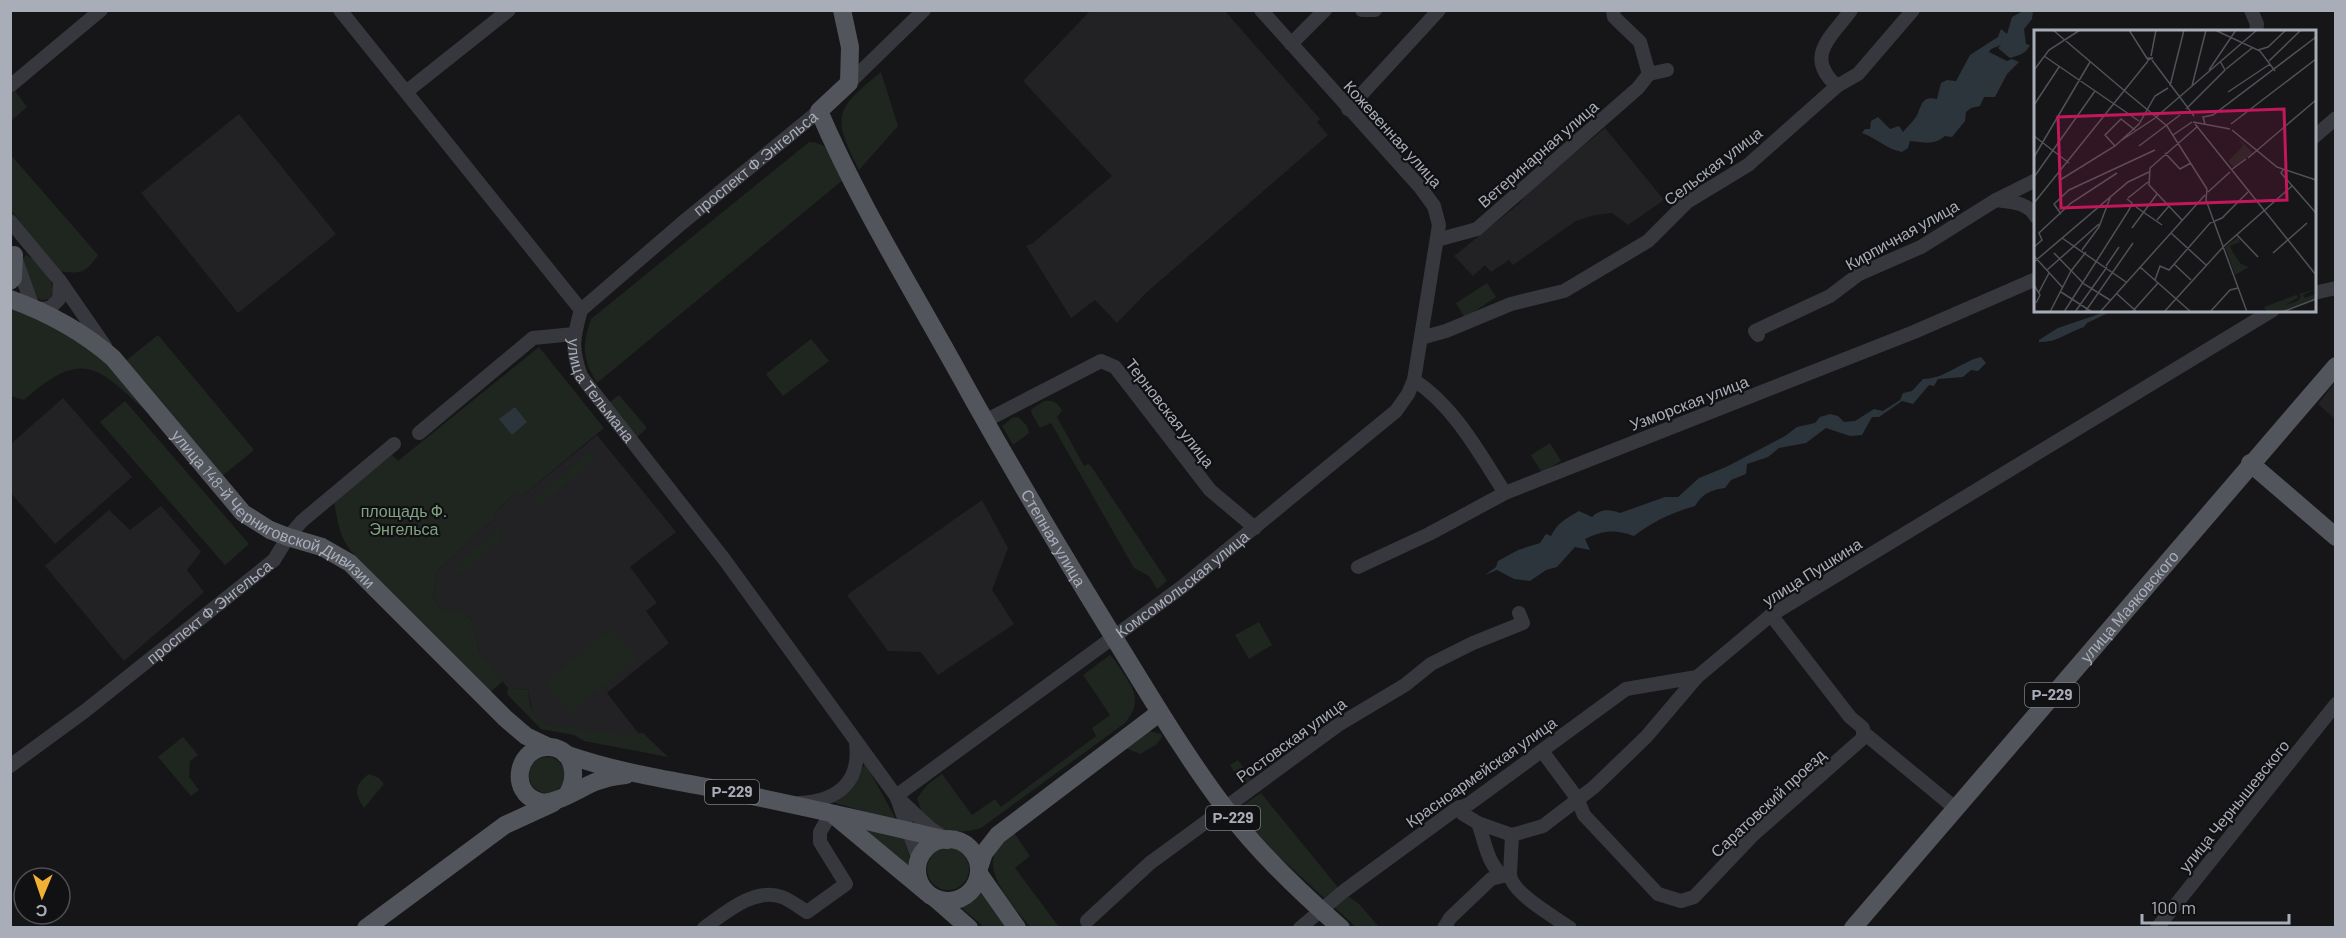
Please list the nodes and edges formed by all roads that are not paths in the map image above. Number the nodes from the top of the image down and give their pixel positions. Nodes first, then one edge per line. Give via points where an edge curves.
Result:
1 (101, 10) edge
2 (340, 10) edge
3 (509, 10) edge
4 (829, 10) edge
5 (842, 10) edge
6 (924, 10) edge
7 (1261, 10) edge
8 (1324, 10) edge
9 (1362, 10) edge
10 (1375, 10) edge
11 (1439, 10) edge
12 (1851, 10) edge
13 (1914, 10) edge
14 (2251, 10) edge
15 (1614, 14) edge
16 (2256, 30) edge
17 (1291, 44) junction
18 (1666, 70) dead end
19 (1649, 74) junction
20 (849, 83) junction
21 (10, 86) edge
22 (1837, 86) junction
23 (406, 92) junction
24 (836, 96) junction
25 (1348, 109) junction
26 (819, 111) junction
27 (2336, 118) edge
28 (2316, 135) edge
29 (2034, 181) edge
30 (1996, 200) junction
31 (2034, 213) edge
32 (10, 221) edge
33 (1437, 240) junction
34 (13, 251) edge
35 (2034, 280) edge
36 (10, 281) edge
37 (60, 281) junction
38 (2336, 288) edge
39 (2316, 293) edge
40 (10, 299) edge
41 (36, 308) junction
42 (581, 310) junction
43 (2270, 312) edge
44 (574, 334) junction
45 (1758, 335) dead end
46 (1421, 338) junction
47 (113, 358) junction
48 (2336, 366) edge
49 (1414, 380) junction
50 (985, 421) junction
51 (419, 433) dead end
52 (394, 444) dead end
53 (2250, 463) junction
54 (1505, 493) junction
55 (1255, 528) junction
56 (288, 537) junction
57 (2336, 537) edge
58 (1358, 567) dead end
59 (1519, 612) dead end
60 (1771, 615) junction
61 (1114, 637) junction
62 (1697, 677) junction
63 (2336, 704) edge
64 (1160, 713) junction
65 (505, 718) junction
66 (1864, 733) junction
67 (856, 743) junction
68 (557, 751) junction
69 (1542, 751) junction
70 (521, 765) junction
71 (10, 766) edge
72 (633, 774) junction
73 (520, 783) junction
74 (896, 796) junction
75 (561, 797) junction
76 (1577, 798) junction
77 (786, 803) junction
78 (1460, 807) junction
79 (1225, 808) junction
80 (1955, 808) junction
81 (831, 813) junction
82 (1478, 823) junction
83 (505, 825) junction
84 (907, 830) junction
85 (998, 835) junction
86 (1512, 835) junction
87 (956, 842) junction
88 (919, 861) junction
89 (979, 871) junction
90 (1507, 875) junction
91 (931, 895) junction
92 (1321, 910) junction
93 (1087, 921) dead end
94 (366, 927) edge
95 (704, 927) edge
96 (969, 927) edge
97 (1017, 927) edge
98 (1300, 927) edge
99 (1341, 927) edge
100 (1444, 927) edge
101 (1570, 927) edge
102 (1853, 927) edge
103 (2157, 927) edge

1 - 21 street
2 - 23 street, улица Тельмана
3 - 23 street
4 - 24 main road via 838,51
5 - 20 main road via 850,47
6 - 20 street, проспект Ф.Энгельса
7 - 17 street, Кожевенная улица
8 - 17 street
9 - 10 street
11 - 25 street
12 - 22 street via 1827,38 1821,52 1828,79
13 - 22 street, Сельская улица via 1858,74
14 - 16 street
15 - 19 street via 1640,42
17 - 25 street, Кожевенная улица
18 - 19 street
19 - 33 street, Ветеринарная улица via 1638,88 1477,229
20 - 24 main road, проспект Ф.Энгельса
22 - 46 street, Сельская улица via 1748,165 1687,202 1648,242 1564,291 1511,303
23 - 42 street, улица Тельмана
24 - 26 main road, проспект Ф.Энгельса
25 - 33 street, Кожевенная улица via 1434,206 1439,225
26 - 42 street, проспект Ф.Энгельса
26 - 50 main road, Степная улица via 856,187
27 - 28 street
29 - 30 street, Кирпичная улица
30 - 31 street via 2018,202
30 - 45 street, Кирпичная улица via 1921,247 1859,274 1830,296 1755,331
32 - 37 street, улица 148-й Черниговской Дивизии
33 - 46 street, Кожевенная улица
34 - 36 main road
34 - 41 street
35 - 54 street, Узморская улица via 1914,332
37 - 41 street via 59,299 50,308
37 - 47 street, улица 148-й Черниговской Дивизии
38 - 39 street
40 - 41 main road
41 - 47 main road via 90,338
42 - 44 street, улица Тельмана
43 - 60 street, улица Пушкина
44 - 51 street via 533,338
44 - 67 street, улица Тельмана via 573,355 581,376 724,560
46 - 49 street, Комсомольская улица
47 - 56 main road, улица 148-й Черниговской Дивизии via 243,513
48 - 53 main road, улица Маяковского / Р-229
49 - 54 street via 1429,389 1456,419
49 - 55 street, Комсомольская улица via 1396,411
50 - 55 street, Терновская улица via 1101,361 1106,362 1115,367 1209,490
50 - 61 main road, Степная улица
52 - 56 street, проспект Ф.Энгельса
53 - 57 main road
53 - 80 main road, улица Маяковского / Р-229
54 - 58 street, Узморская улица
55 - 61 street, Комсомольская улица
56 - 65 main road, улица 148-й Черниговской Дивизии via 322,547 350,563
56 - 71 street, проспект Ф.Энгельса via 274,560
59 - 79 street, Ростовская улица via 1523,623 1431,664 1405,685 1338,725
60 - 62 street, улица Пушкина
60 - 66 street
61 - 64 main road, Степная улица
61 - 74 street, Комсомольская улица
62 - 69 street, Красноармейская улица via 1626,689
62 - 76 street, улица Пушкина via 1646,736 1594,788
63 - 103 street, улица Чернышевского
64 - 79 main road, Степная улица / Р-229
64 - 85 main road, Р-229
65 - 68 main road, улица 148-й Черниговской Дивизии via 526,736
65 - 70 main road, улица 148-й Черниговской Дивизии
66 - 76 street, Саратовский проезд via 1863,738 1753,835 1694,897 1681,901 1658,894 1584,815
66 - 80 street
67 - 74 street, улица Тельмана
67 - 77 street via 857,767 844,788 810,802
68 - 70 main road via 531,752
68 - 72 main road, Р-229
68 - 75 main road via 572,763 575,772 573,785
69 - 76 street, Саратовский проезд
69 - 78 street, Красноармейская улица
70 - 73 main road, Р-229
72 - 75 main road, Р-229 via 598,781
72 - 77 main road, Р-229
73 - 75 main road via 531,798 540,802
73 - 83 main road, Р-229 via 516,806
74 - 84 street, улица Тельмана
74 - 87 street, улица Тельмана via 930,828
75 - 83 main road, Р-229
76 - 86 street, улица Пушкина via 1543,826
77 - 81 main road, Р-229
78 - 82 street via 1463,814
78 - 92 street, Красноармейская улица
79 - 92 main road, Степная улица / Р-229
79 - 93 street, Ростовская улица via 1150,863
80 - 102 main road, улица Маяковского / Р-229
81 - 84 main road, Р-229
81 - 91 main road, Р-229
81 - 95 street via 820,832 820,842 846,884 807,912 782,897 765,895 739,903
82 - 86 street
82 - 90 street via 1496,870
83 - 94 main road, Р-229
84 - 87 main road, Р-229
84 - 88 street, улица Тельмана
85 - 87 main road, Р-229
85 - 89 main road, Р-229 via 984,854
86 - 90 street
87 - 88 main road, Р-229 via 929,846
87 - 89 main road, улица Тельмана via 974,853
88 - 91 main road, улица Тельмана via 920,882
89 - 91 main road, Р-229 via 975,886 963,898 953,901
89 - 97 main road, улица Тельмана
90 - 100 street via 1491,879
90 - 101 street via 1517,890
91 - 96 main road
92 - 98 street, Красноармейская улица
92 - 99 main road, Степная улица / Р-229

